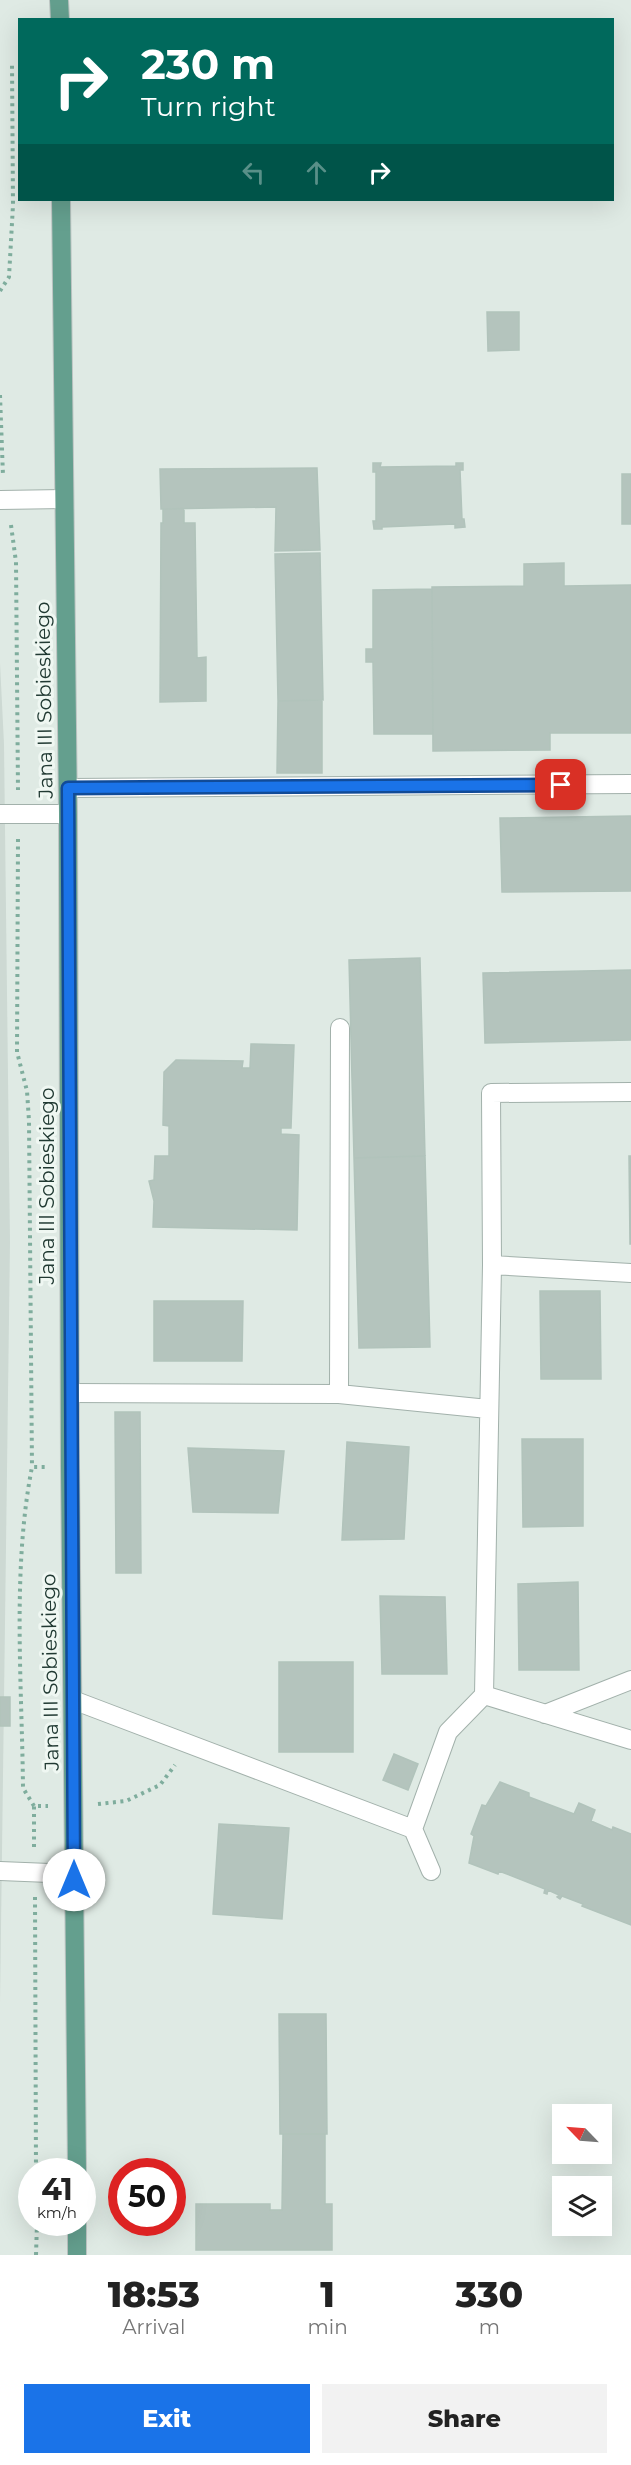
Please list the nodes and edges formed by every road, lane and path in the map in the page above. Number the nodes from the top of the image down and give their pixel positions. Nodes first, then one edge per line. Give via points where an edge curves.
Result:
1 (59, 0) edge
2 (60, 18) edge
3 (12, 63) dead end
4 (61, 201) edge
5 (0, 291) edge
6 (0, 394) edge
7 (64, 499) junction
8 (4, 500) edge
9 (631, 784) edge
10 (68, 788) junction
11 (9, 814) edge
12 (68, 814) junction
13 (340, 1028) dead end
14 (631, 1092) edge
15 (492, 1265) junction
16 (631, 1273) edge
17 (70, 1393) junction
18 (339, 1394) junction
19 (488, 1409) junction
20 (32, 1467) dead end
21 (631, 1680) edge
22 (484, 1695) junction
23 (73, 1700) junction
24 (545, 1714) junction
25 (631, 1740) edge
26 (413, 1829) junction
27 (0, 1871) edge
28 (431, 1871) dead end
29 (74, 1874) junction
30 (77, 2158) edge
31 (37, 2236) edge
32 (77, 2236) edge
33 (36, 2255) edge
34 (77, 2255) edge

1 - 2 main road
3 - 5 path via 13,205 9,277
4 - 7 main road, Jana III Sobieskiego
6 - 8 path
7 - 8 lane
7 - 10 main road, Jana III Sobieskiego
8 - 11 path via 16,562
9 - 10 lane
10 - 12 main road, Jana III Sobieskiego
11 - 12 lane
11 - 20 path via 16,877 17,1052 27,1091 29,1121
12 - 17 main road, Jana III Sobieskiego
13 - 18 lane
14 - 15 lane via 491,1093
15 - 16 lane
15 - 19 lane
17 - 18 lane
17 - 23 main road, Jana III Sobieskiego
18 - 19 lane
19 - 22 lane
21 - 24 lane
22 - 24 lane
22 - 26 lane via 448,1732
23 - 26 lane
23 - 29 main road, Jana III Sobieskiego
24 - 25 lane
26 - 28 lane
27 - 29 lane
29 - 30 main road, Jana III Sobieskiego
31 - 33 path
32 - 34 main road

